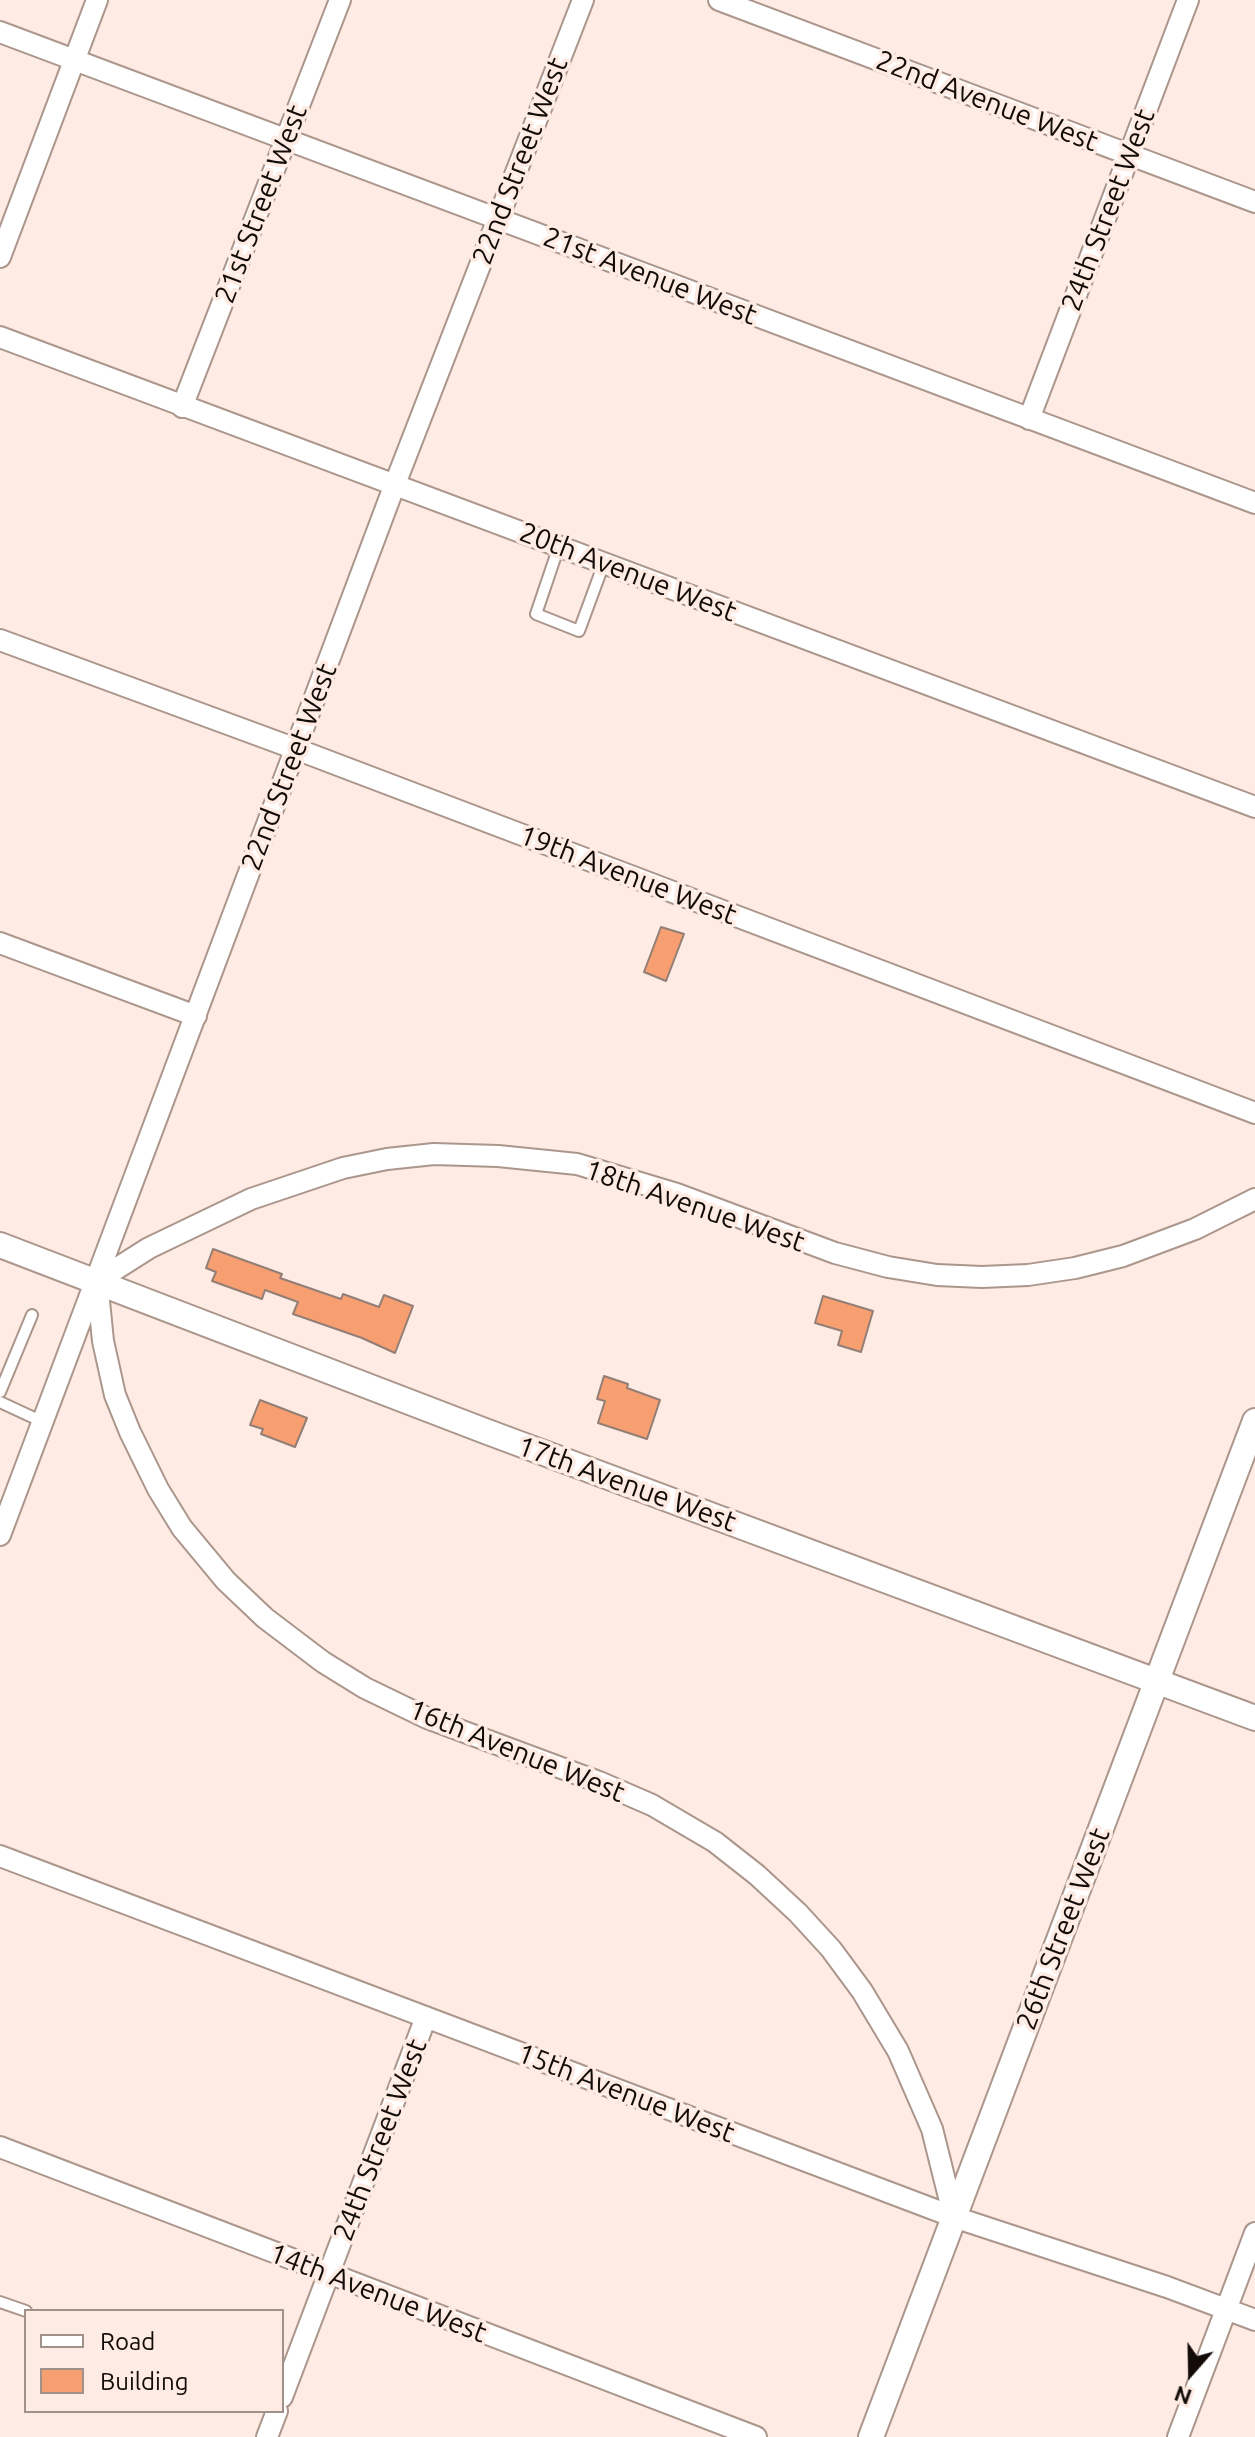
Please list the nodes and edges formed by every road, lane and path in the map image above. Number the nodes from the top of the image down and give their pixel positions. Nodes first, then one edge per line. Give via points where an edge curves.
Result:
1 (97, 0) edge
2 (340, 0) edge
3 (583, 0) edge
4 (719, 0) edge
5 (1188, 0) edge
6 (0, 32) edge
7 (75, 60) junction
8 (285, 141) junction
9 (1129, 154) junction
10 (1255, 202) edge
11 (498, 219) junction
12 (0, 257) edge
13 (0, 337) edge
14 (182, 407) junction
15 (1029, 419) junction
16 (395, 484) junction
17 (1255, 503) edge
18 (559, 546) junction
19 (604, 563) junction
20 (0, 640) edge
21 (296, 749) junction
22 (1255, 807) edge
23 (0, 943) edge
24 (196, 1016) junction
25 (1255, 1113) edge
26 (1255, 1199) edge
27 (0, 1245) edge
28 (97, 1281) junction
29 (32, 1315) dead end
30 (0, 1392) edge
31 (0, 1402) edge
32 (1255, 1421) edge
33 (43, 1422) junction
34 (0, 1535) edge
35 (1157, 1681) junction
36 (1255, 1718) edge
37 (0, 1856) edge
38 (426, 2017) junction
39 (0, 2147) edge
40 (954, 2217) junction
41 (1255, 2233) edge
42 (329, 2275) junction
43 (0, 2302) edge
44 (1226, 2309) junction
45 (24, 2310) edge
46 (1255, 2320) edge
47 (284, 2392) edge
48 (276, 2413) edge
49 (267, 2437) edge
50 (756, 2437) edge
51 (871, 2437) edge
52 (1178, 2437) edge

1 - 7 street
2 - 8 street, 21st Street West
3 - 11 street, 22nd Street West
4 - 9 street, 22nd Avenue West
5 - 9 street, 24th Street West
6 - 7 street, 21st Avenue West
7 - 8 street, 21st Avenue West
7 - 12 street
8 - 11 street, 21st Avenue West
8 - 14 street, 21st Street West
9 - 10 street, 22nd Avenue West
9 - 15 street, 24th Street West
11 - 15 street, 21st Avenue West
11 - 16 street, 22nd Street West
13 - 14 street, 20th Avenue West
14 - 16 street, 20th Avenue West
15 - 17 street, 21st Avenue West
16 - 18 street, 20th Avenue West
16 - 21 street, 22nd Street West
18 - 19 street, 20th Avenue West
18 - 19 lane via 536,614 579,631
19 - 22 street, 20th Avenue West
20 - 21 street, 19th Avenue West
21 - 24 street, 22nd Street West
21 - 25 street, 19th Avenue West
23 - 24 street
24 - 28 street, 22nd Street West
26 - 28 street, 18th Avenue West via 1123,1256 1028,1275 967,1277 900,1269 835,1253 677,1194 577,1164 434,1154 343,1168 251,1199 149,1248
27 - 28 street, 17th Avenue West
28 - 33 street, 22nd Street West
28 - 35 street, 17th Avenue West via 499,1437
28 - 40 street, 16th Avenue West via 103,1341 130,1432 182,1528 226,1581 265,1618 365,1688 427,1718 652,1805 715,1842 757,1875 831,1949 870,2002 932,2129
29 - 30 lane
31 - 33 lane
32 - 35 street, 26th Street West
33 - 34 street, 22nd Street West
35 - 36 street, 17th Avenue West
35 - 40 street, 26th Street West
37 - 38 street, 15th Avenue West
38 - 40 street, 15th Avenue West
38 - 42 street, 24th Street West
39 - 42 street, 14th Avenue West
40 - 44 street, 15th Avenue West
40 - 51 street, 26th Street West
41 - 44 street
42 - 47 street, 24th Street West
42 - 50 street, 14th Avenue West
43 - 45 lane
44 - 46 street, 15th Avenue West
44 - 52 street
48 - 49 street

